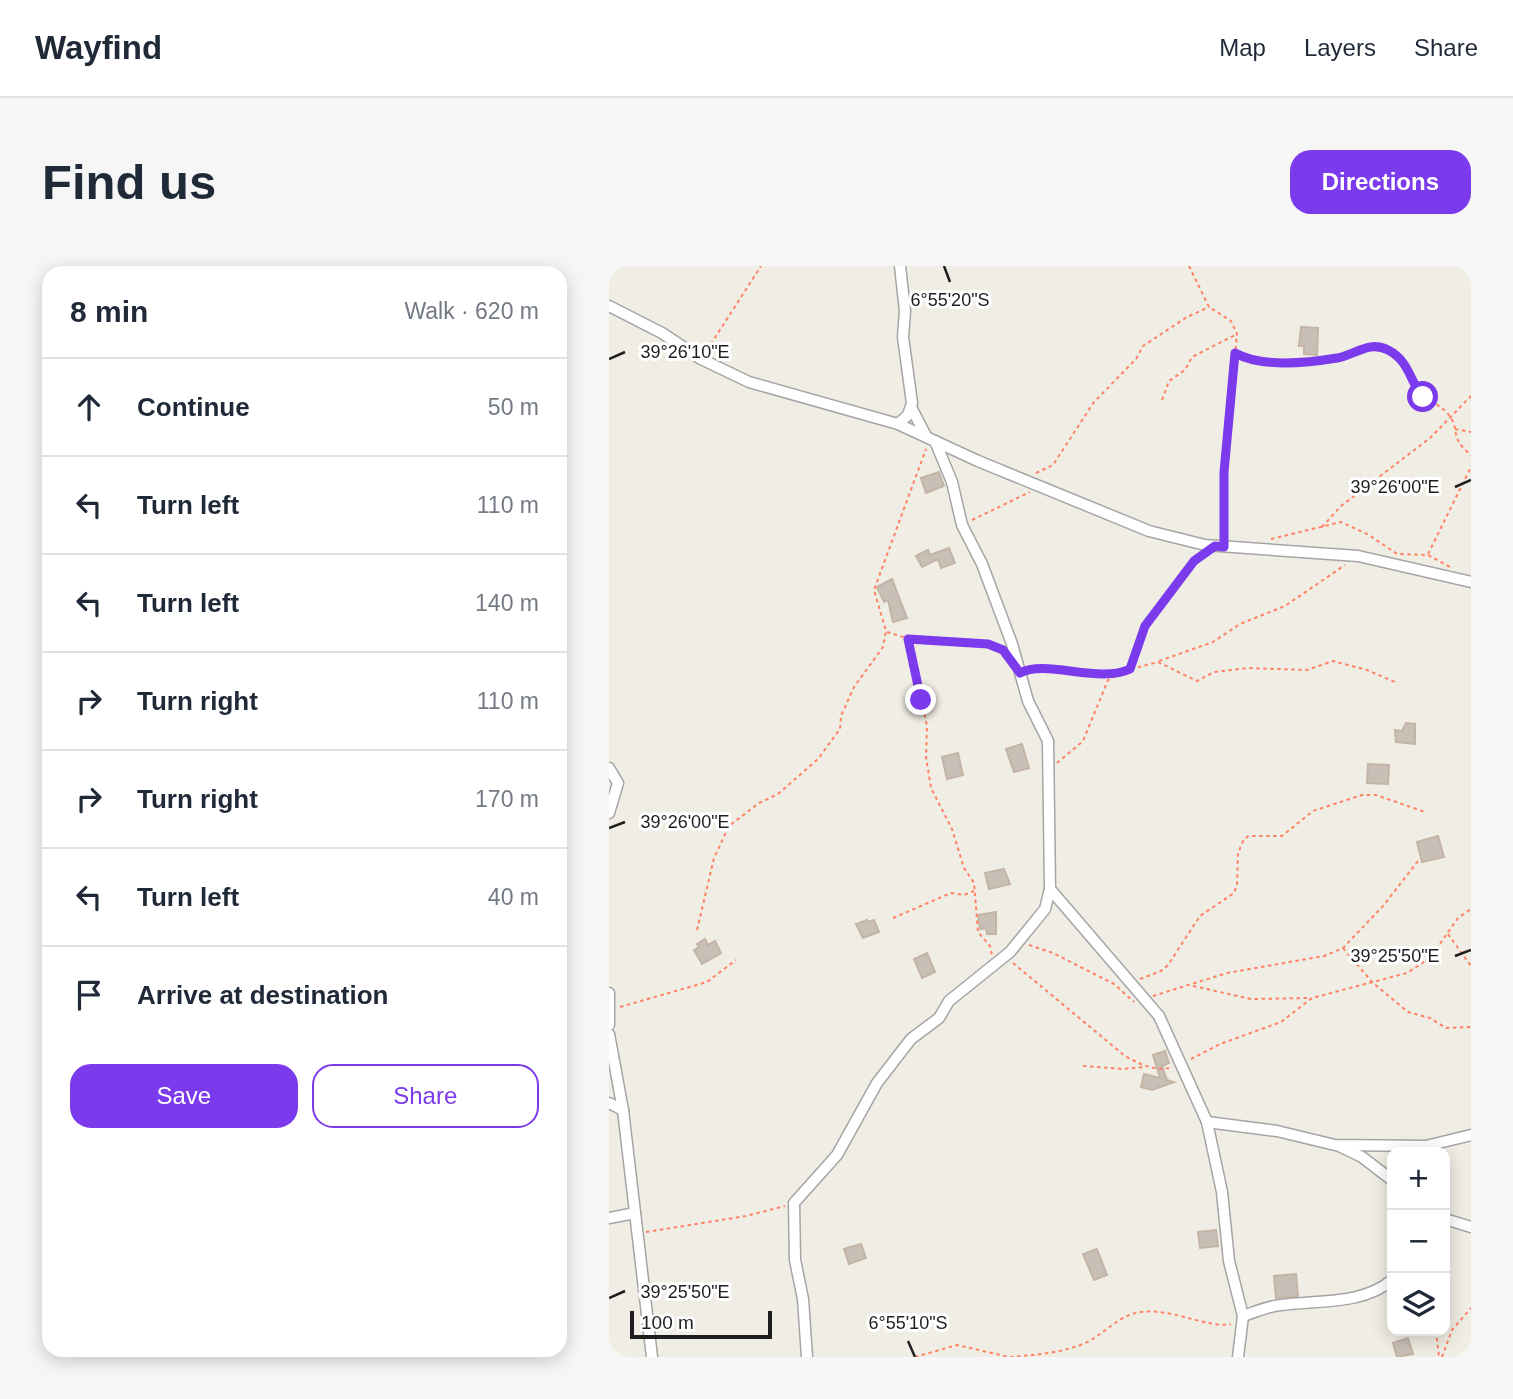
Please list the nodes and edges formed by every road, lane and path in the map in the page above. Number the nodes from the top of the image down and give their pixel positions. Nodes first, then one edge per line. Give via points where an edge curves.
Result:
1 (761, 266) edge
2 (899, 266) edge
3 (1191, 266) edge
4 (609, 306) edge
5 (1209, 307) junction
6 (1237, 334) junction
7 (1235, 353) junction
8 (701, 359) junction
9 (1471, 396) edge
10 (1162, 400) dead end
11 (912, 409) junction
12 (1450, 416) junction
13 (898, 424) junction
14 (1454, 429) junction
15 (1471, 432) edge
16 (930, 439) junction
17 (1471, 455) edge
18 (1471, 467) edge
19 (1022, 479) junction
20 (1041, 487) junction
21 (962, 525) junction
22 (1321, 528) junction
23 (1251, 546) junction
24 (1219, 547) junction
25 (1358, 555) junction
26 (1428, 555) junction
27 (1455, 569) dead end
28 (1471, 582) edge
29 (886, 631) junction
30 (908, 639) junction
31 (1006, 653) dead end
32 (1158, 662) junction
33 (1130, 669) junction
34 (1020, 671) junction
35 (1114, 675) junction
36 (1395, 682) dead end
37 (609, 768) edge
38 (1050, 768) junction
39 (1425, 812) dead end
40 (609, 813) edge
41 (1418, 861) dead end
42 (1050, 889) junction
43 (975, 890) junction
44 (1065, 906) junction
45 (1045, 909) junction
46 (1471, 909) edge
47 (893, 918) dead end
48 (697, 929) dead end
49 (1447, 933) junction
50 (1014, 947) junction
51 (1343, 948) junction
52 (1007, 956) junction
53 (736, 960) dead end
54 (1471, 966) edge
55 (985, 974) junction
56 (1132, 981) junction
57 (1373, 983) junction
58 (1192, 986) junction
59 (609, 993) edge
60 (1312, 998) junction
61 (1144, 1002) junction
62 (610, 1020) edge
63 (1471, 1027) edge
64 (609, 1034) edge
65 (1182, 1063) junction
66 (1083, 1066) dead end
67 (1146, 1067) junction
68 (609, 1102) edge
69 (623, 1110) junction
70 (1207, 1122) junction
71 (1471, 1135) edge
72 (1335, 1145) junction
73 (1387, 1176) edge
74 (794, 1203) junction
75 (635, 1213) junction
76 (609, 1218) edge
77 (1450, 1221) edge
78 (1471, 1227) edge
79 (638, 1233) junction
80 (1387, 1284) edge
81 (1471, 1308) edge
82 (1243, 1318) junction
83 (1437, 1336) edge
84 (652, 1357) edge
85 (807, 1357) edge
86 (915, 1357) edge
87 (1010, 1357) edge
88 (1238, 1357) edge
89 (1441, 1357) edge

1 - 8 path
2 - 11 street
3 - 5 path
4 - 8 street via 663,333
5 - 6 path via 1231,321
5 - 19 path via 1150,341 1094,402 1053,465
6 - 7 path
6 - 10 path via 1192,357 1185,370 1169,381
7 - 12 path via 1252,361 1302,361 1336,358 1372,346 1388,350 1412,373 1420,394
7 - 24 path
8 - 13 street via 749,383
9 - 12 path
11 - 13 street
11 - 16 street
12 - 14 path
12 - 22 path via 1430,438 1341,506
13 - 16 street
14 - 15 path
14 - 17 path via 1454,437
16 - 19 street
16 - 21 street via 952,482
16 - 29 path via 874,590
18 - 26 path
19 - 20 street
20 - 21 path
20 - 24 street via 1120,521
21 - 34 street via 982,564
22 - 23 path
22 - 26 path via 1349,524 1397,554
23 - 24 street
23 - 25 street
24 - 33 path via 1194,561 1145,626
25 - 28 street
25 - 32 path via 1285,606 1240,624 1213,642
26 - 27 path
29 - 30 path
29 - 48 path via 883,647 846,703 840,729 818,759 778,794 729,826 714,858
30 - 31 path via 977,641
30 - 43 path via 927,726 931,788
32 - 33 path
32 - 36 path via 1193,681 1214,672 1307,670 1333,661
33 - 35 path
34 - 35 path
34 - 38 street via 1028,701 1048,741
35 - 38 path via 1083,741
37 - 40 street via 618,783
38 - 42 street
39 - 56 path via 1376,795 1362,796 1313,811 1282,836 1249,836 1237,853 1234,893 1200,916 1161,971
41 - 51 path
42 - 44 street
42 - 45 street
43 - 47 path via 964,895 951,893
43 - 55 path via 978,932 992,954
44 - 45 street
44 - 56 street
45 - 50 street
46 - 49 path
49 - 54 path
49 - 57 path via 1430,958 1407,973
50 - 52 street
50 - 61 path via 1033,945 1053,953
51 - 57 path
51 - 58 path via 1324,956 1227,973
52 - 55 street
52 - 67 path via 1025,976 1125,1056
53 - 62 path via 707,982 628,1004
55 - 74 street via 911,1039 877,1083 837,1155
56 - 61 street
57 - 60 path
57 - 63 path via 1408,1012 1446,1028
58 - 60 path via 1251,999
58 - 61 path
59 - 62 street
60 - 65 path via 1281,1022
61 - 65 street via 1159,1016
64 - 69 street
65 - 67 path via 1171,1068
65 - 70 street
66 - 67 path
68 - 69 street
69 - 75 street
70 - 72 street via 1277,1131
70 - 82 street via 1222,1192 1227,1251
71 - 72 street via 1426,1146
72 - 73 street via 1362,1157
74 - 79 path via 746,1216
74 - 85 street via 796,1274 803,1299
75 - 76 street
75 - 79 street
77 - 78 street
79 - 84 street
80 - 82 street via 1379,1291 1278,1305
81 - 89 path via 1452,1330
82 - 87 path via 1220,1325 1169,1311 1143,1312 1126,1315 1086,1342 1055,1352
82 - 88 street
83 - 89 path
86 - 87 path via 957,1345

